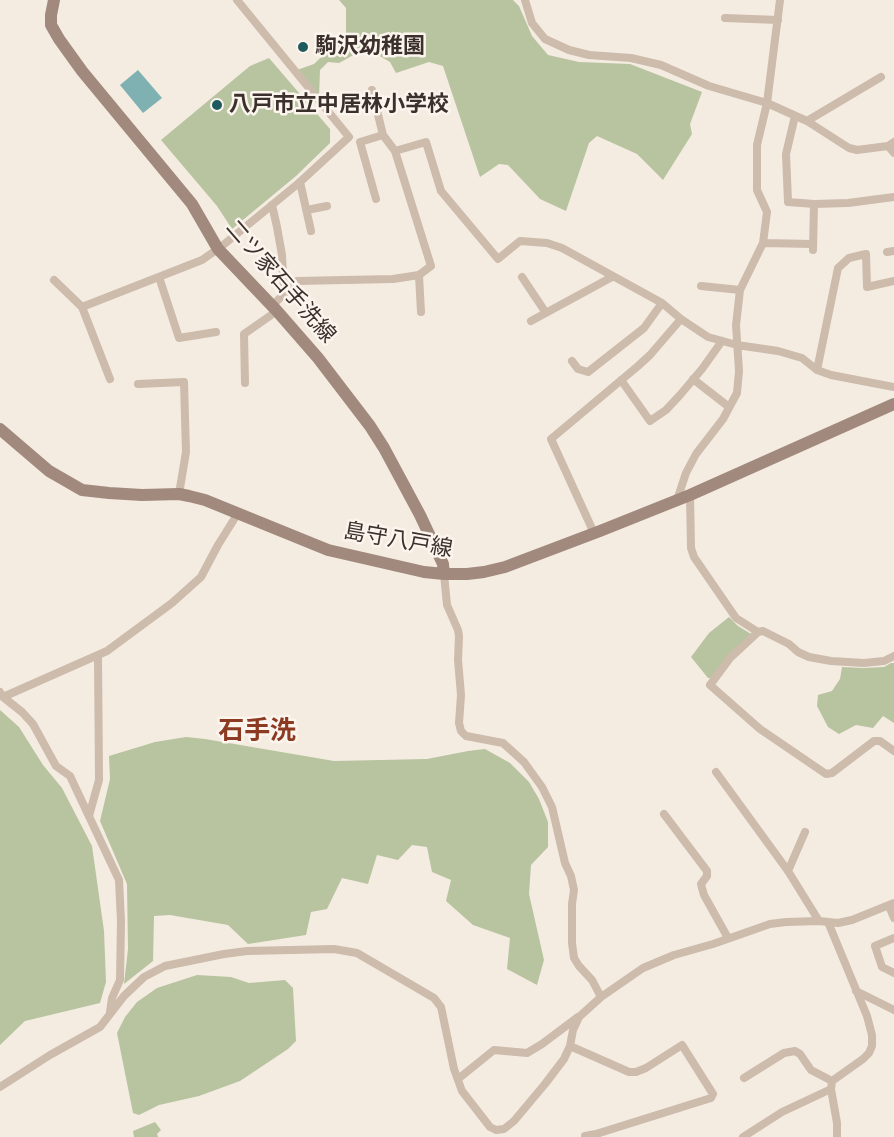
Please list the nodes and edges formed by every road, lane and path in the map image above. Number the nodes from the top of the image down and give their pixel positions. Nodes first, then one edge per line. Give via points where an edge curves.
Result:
1 (54, 0) edge
2 (237, 0) edge
3 (525, 0) edge
4 (780, 0) edge
5 (725, 18) dead end
6 (778, 20) junction
7 (881, 77) dead end
8 (372, 90) dead end
9 (767, 103) junction
10 (795, 116) junction
11 (807, 121) junction
12 (383, 135) junction
13 (892, 147) edge
14 (395, 151) junction
15 (300, 182) junction
16 (894, 197) edge
17 (376, 198) dead end
18 (814, 204) junction
19 (272, 205) junction
20 (327, 206) dead end
21 (307, 210) junction
22 (311, 231) dead end
23 (763, 243) junction
24 (218, 249) junction
25 (419, 275) junction
26 (159, 277) junction
27 (522, 277) dead end
28 (612, 277) junction
29 (54, 280) dead end
30 (894, 281) edge
31 (701, 286) dead end
32 (740, 290) junction
33 (284, 294) junction
34 (662, 303) junction
35 (82, 307) junction
36 (275, 309) junction
37 (421, 312) dead end
38 (546, 313) junction
39 (681, 319) junction
40 (531, 321) dead end
41 (216, 333) dead end
42 (722, 341) junction
43 (737, 345) junction
44 (572, 361) dead end
45 (817, 370) junction
46 (110, 379) dead end
47 (693, 379) junction
48 (621, 380) junction
49 (245, 383) dead end
50 (138, 384) dead end
51 (894, 387) edge
52 (894, 404) edge
53 (729, 407) junction
54 (1, 432) edge
55 (179, 494) junction
56 (690, 495) junction
57 (677, 500) junction
58 (238, 513) junction
59 (594, 533) junction
60 (444, 574) junction
61 (758, 632) junction
62 (98, 655) junction
63 (894, 656) edge
64 (2, 694) edge
65 (894, 751) edge
66 (716, 772) dead end
67 (664, 814) dead end
68 (89, 816) junction
69 (805, 832) dead end
70 (788, 871) junction
71 (891, 905) edge
72 (894, 918) edge
73 (823, 922) junction
74 (728, 938) junction
75 (894, 938) edge
76 (894, 973) edge
77 (856, 991) junction
78 (601, 997) junction
79 (894, 1010) edge
80 (110, 1012) junction
81 (579, 1017) junction
82 (570, 1046) junction
83 (744, 1078) dead end
84 (458, 1079) junction
85 (831, 1085) junction
86 (0, 1087) edge
87 (498, 1134) edge
88 (585, 1136) edge
89 (744, 1137) edge
90 (837, 1137) edge

1 - 24 main road, 二ツ家石手洗線 via 51,25 58,39 192,204
2 - 15 street via 349,137
3 - 9 street via 532,23 545,39 569,50 662,65 709,86
4 - 6 street
5 - 6 street
6 - 9 street
7 - 11 street
8 - 12 street
9 - 10 street
9 - 23 street via 756,145 758,190 767,212
10 - 11 street
10 - 18 street via 786,154 788,202
11 - 13 street via 849,148
12 - 14 street
12 - 17 street via 360,142
14 - 25 street via 431,266
14 - 28 street via 426,142 441,191 498,259 520,241 547,243
15 - 19 street
15 - 21 street
16 - 18 street
18 - 23 street via 813,247
19 - 24 street
19 - 33 street via 282,255
20 - 21 street
21 - 22 street
23 - 32 street
24 - 26 street via 202,260
24 - 36 main road, 二ツ家石手洗線
25 - 33 street via 297,282
25 - 37 street
26 - 35 street
26 - 41 street via 179,338
27 - 38 street
28 - 34 street
28 - 38 street
29 - 35 street
30 - 45 street via 867,287 866,254 849,258 838,268
31 - 32 street
32 - 43 street
33 - 36 street
34 - 39 street
34 - 44 street via 644,328 588,372 578,369
35 - 46 street
36 - 49 street via 244,334
36 - 60 main road, 二ツ家石手洗線 via 370,426 440,555
38 - 40 street
39 - 42 street via 708,337
39 - 48 street via 650,355
42 - 43 street
42 - 47 street
43 - 45 street via 802,358
43 - 53 street via 737,393
45 - 51 street
47 - 48 street via 666,410 650,421
47 - 53 street
48 - 59 street via 550,439
50 - 55 street via 184,382 186,452
52 - 56 main road, 島守八戸線
53 - 57 street via 696,454
54 - 55 main road, 島守八戸線 via 49,471 82,490
55 - 58 main road, 島守八戸線
56 - 57 main road, 島守八戸線
56 - 61 street via 694,557 736,618
57 - 59 main road, 島守八戸線
58 - 60 main road, 島守八戸線 via 328,550
58 - 62 street via 201,577 172,603
59 - 60 main road, 島守八戸線 via 505,567
60 - 78 street via 447,605 459,636 461,731 466,736 503,743 524,762 542,787 552,807 574,890 574,958
61 - 63 street via 764,631 809,657 831,661 884,662
61 - 65 street via 730,658 710,685 760,729 826,774 874,741
62 - 64 street
62 - 68 street via 99,780
64 - 68 street via 33,724 56,766 70,776
66 - 70 street
67 - 74 street via 706,871 708,876 701,884 704,895
68 - 80 street via 119,880 120,980
69 - 70 street
70 - 73 street
71 - 72 street
71 - 73 street via 852,920
73 - 74 street via 770,924
73 - 77 street
74 - 78 street via 659,960
75 - 76 street via 875,946 882,967
77 - 79 street
77 - 85 street via 867,1016 872,1046 863,1059
78 - 81 street
80 - 84 street via 144,977 165,966 247,951 334,949 357,953 434,998 441,1007
80 - 86 street via 100,1027
81 - 82 street
81 - 84 street via 527,1053 494,1050
82 - 87 street via 545,1084
82 - 88 street via 636,1072 682,1045 713,1094 711,1098
83 - 85 street via 784,1053 795,1051
84 - 87 street via 477,1112
85 - 89 street
85 - 90 street

